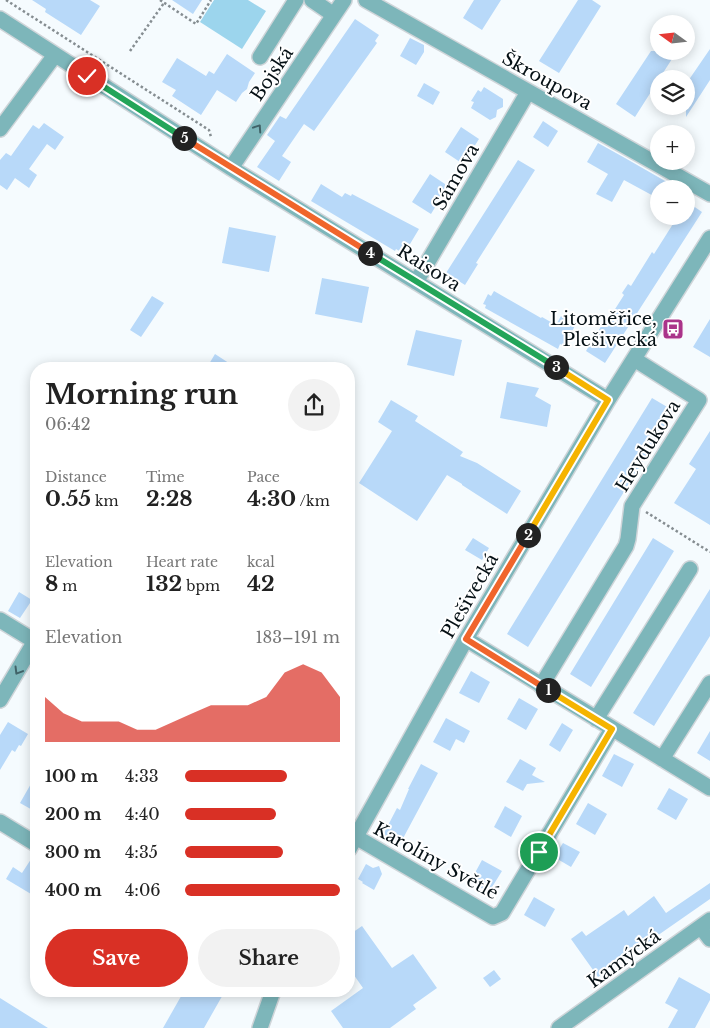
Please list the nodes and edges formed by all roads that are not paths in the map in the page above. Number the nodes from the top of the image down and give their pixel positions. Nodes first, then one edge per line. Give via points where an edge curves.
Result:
1 (296, 0) edge
2 (312, 0) edge
3 (344, 0) edge
4 (366, 0) edge
5 (334, 14) junction
6 (0, 19) edge
7 (55, 55) junction
8 (260, 57) dead end
9 (528, 92) junction
10 (0, 129) edge
11 (231, 168) junction
12 (710, 194) edge
13 (710, 238) edge
14 (416, 282) junction
15 (634, 359) junction
16 (608, 400) junction
17 (690, 569) dead end
18 (0, 620) edge
19 (30, 638) edge
20 (466, 639) junction
21 (30, 652) edge
22 (710, 683) edge
23 (541, 686) junction
24 (0, 700) edge
25 (596, 719) junction
26 (612, 729) junction
27 (662, 759) junction
28 (710, 788) edge
29 (0, 822) edge
30 (355, 833) edge
31 (30, 840) edge
32 (355, 842) edge
33 (706, 924) edge
34 (710, 940) edge
35 (271, 997) edge
36 (260, 1028) edge
37 (559, 1028) edge

1 - 8 street
2 - 5 street
3 - 5 street, Bojská
4 - 9 street, Škroupova
11 -> 5 street, Bojská
6 - 7 street, Raisova
7 - 10 street
7 - 11 street, Raisova
9 - 12 street, Škroupova
9 - 14 street, Sámova
11 - 14 street, Raisova
13 - 15 street, Plešivecká
14 - 16 street, Raisova
15 - 16 street, Plešivecká
15 - 23 street, Heydukova via 699,400 632,506 626,546
16 - 20 street, Plešivecká
17 - 25 street
18 - 19 street
20 - 23 street
20 - 30 street, Plešivecká
21 -> 24 street
22 - 27 street
23 - 25 street
25 - 26 street
26 - 27 street
26 - 32 street, Karolíny Světlé via 502,913 493,917
27 - 28 street
29 - 31 street
33 - 34 street
33 - 37 street, Kamýcká
35 - 36 street

